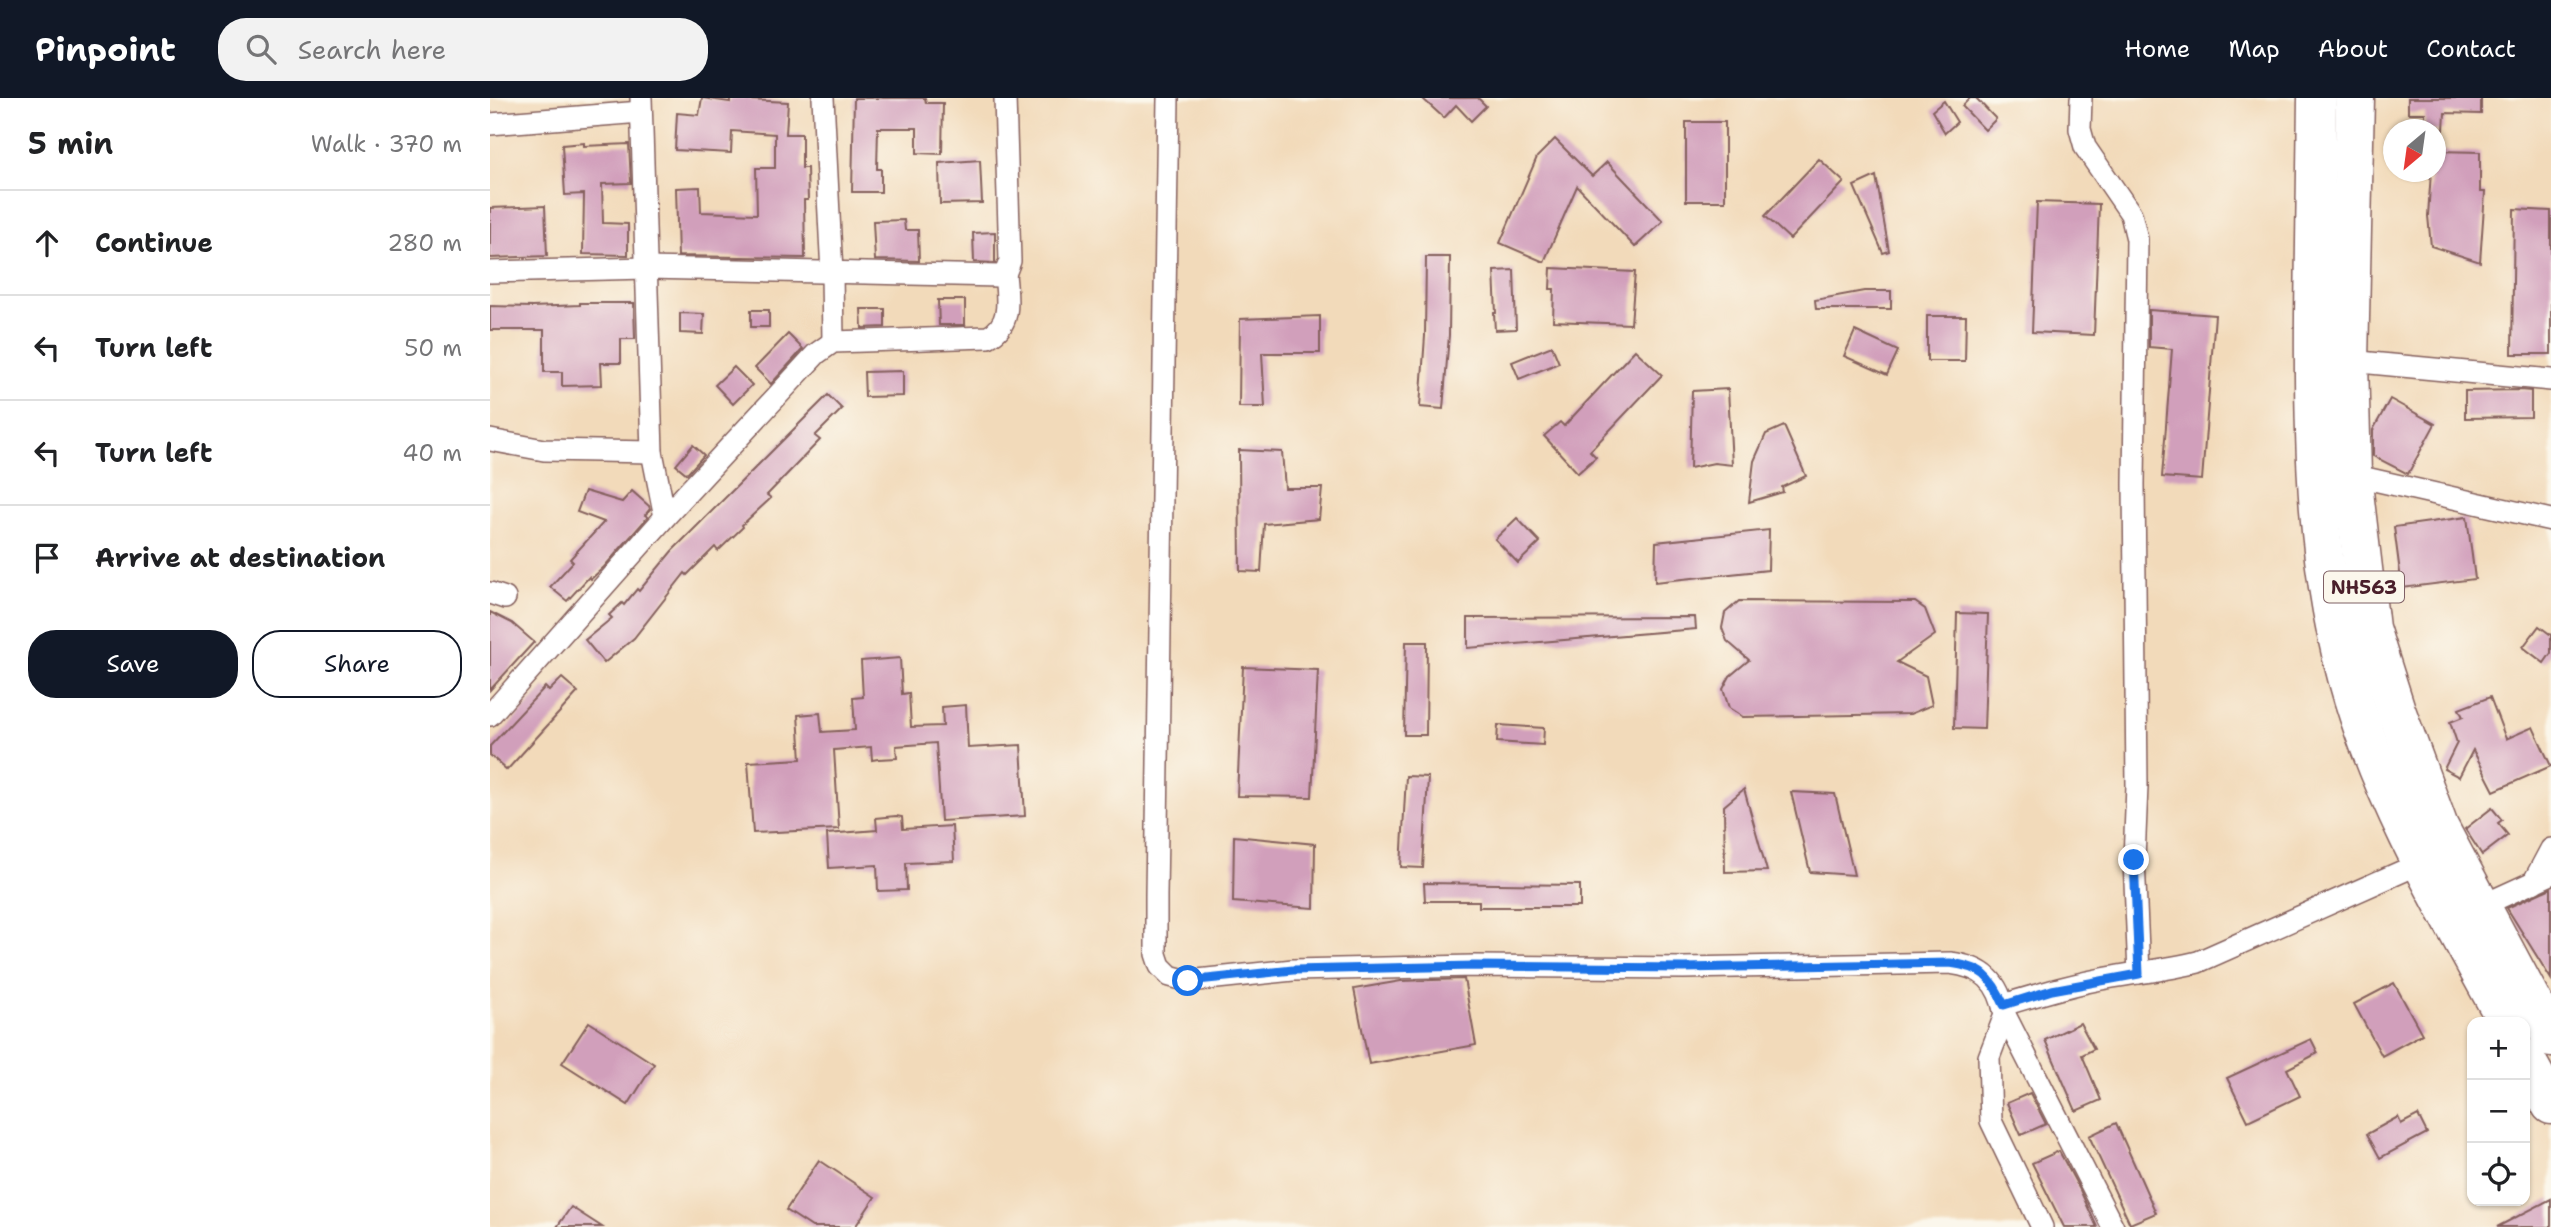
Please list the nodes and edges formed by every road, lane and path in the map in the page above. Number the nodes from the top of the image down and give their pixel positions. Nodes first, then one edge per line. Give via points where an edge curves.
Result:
1 (823, 98) edge
2 (1005, 98) edge
3 (1168, 98) edge
4 (2081, 98) edge
5 (2317, 98) edge
6 (2355, 98) edge
7 (641, 105) edge
8 (490, 124) edge
9 (647, 268) junction
10 (490, 272) edge
11 (832, 273) junction
12 (1005, 274) junction
13 (2333, 274) junction
14 (833, 342) junction
15 (2349, 361) junction
16 (2551, 380) edge
17 (490, 440) edge
18 (652, 452) junction
19 (2352, 475) junction
20 (665, 517) junction
21 (2551, 520) edge
22 (490, 715) edge
23 (2551, 849) edge
24 (2421, 863) junction
25 (2542, 878) edge
26 (2481, 906) junction
27 (2139, 974) junction
28 (2004, 1010) junction
29 (2504, 1017) edge
30 (2551, 1037) edge
31 (2530, 1067) edge
32 (2551, 1105) edge
33 (2042, 1227) edge
34 (2113, 1227) edge

1 - 11 street
2 - 12 street via 1010,261
3 - 28 street via 1156,907 1160,966 1170,976 1188,981 1293,970 1950,963 1983,972 1993,981
4 - 27 street via 2080,129 2085,147 2131,214 2137,239 2134,860
5 - 13 highway, NH563
6 - 13 highway, NH563
7 - 8 street
7 - 9 street
9 - 10 street
9 - 11 street
9 - 18 street
11 - 12 street
11 - 14 street
12 - 14 street via 1004,323 988,337
13 - 15 highway, NH563
13 - 24 highway, NH563 via 2313,426 2332,617 2353,698 2389,797
14 - 20 street via 816,354
15 - 16 street
15 - 19 highway, NH563
17 - 18 street via 544,450
18 - 20 street
19 - 21 street
19 - 26 highway, NH563 via 2370,628 2439,827
20 - 22 street
23 - 25 street
24 - 27 street via 2202,960
24 - 29 highway, NH563
25 - 26 street
26 - 30 highway, NH563
27 - 28 street via 2052,990
28 - 33 street via 1989,1057 1991,1121
28 - 34 street
31 - 32 highway

